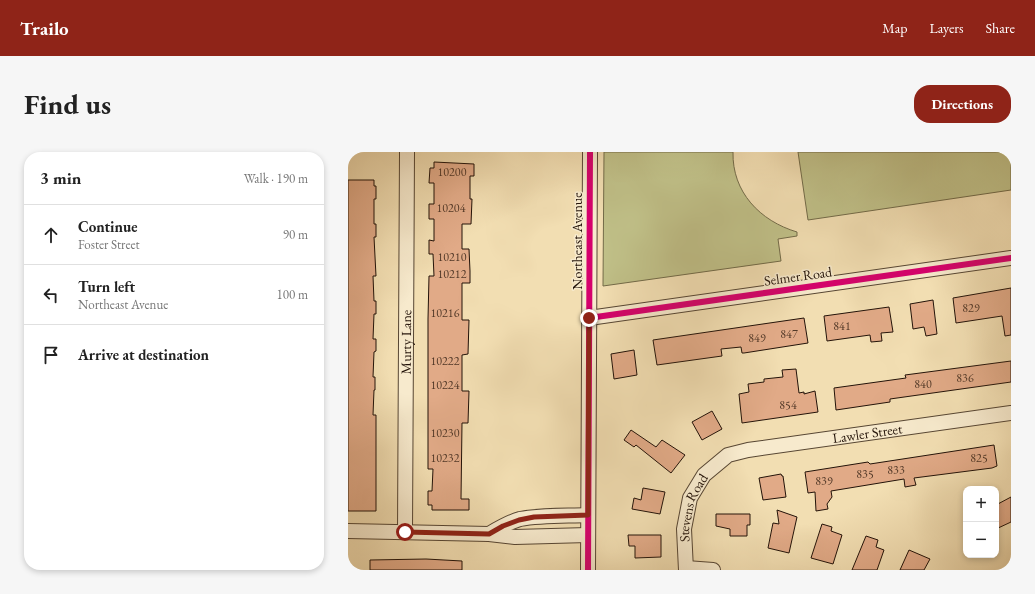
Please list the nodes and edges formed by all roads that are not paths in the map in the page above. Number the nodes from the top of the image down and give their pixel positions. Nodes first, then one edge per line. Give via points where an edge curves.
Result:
1 (407, 152) edge
2 (590, 152) edge
3 (1011, 258) edge
4 (589, 318) junction
5 (1011, 413) edge
6 (726, 457) joint
7 (588, 515) junction
8 (348, 531) edge
9 (405, 532) junction
10 (489, 534) junction
11 (588, 535) junction
12 (686, 569) edge
13 (588, 570) edge
14 (713, 570) edge

1 - 9 street, Murty Lane
2 - 4 street, Northeast Avenue
3 - 4 street, Selmer Road
4 - 7 street, Northeast Avenue
5 - 6 street, Lawler Street via 748,450
6 - 12 street, Stevens Road via 704,475 690,498 684,529
7 - 10 street via 534,517 503,526
7 - 11 street, Northeast Avenue
8 - 9 street
9 - 10 street
10 - 11 street via 515,537
11 - 13 street, Northeast Avenue
12 - 14 street

